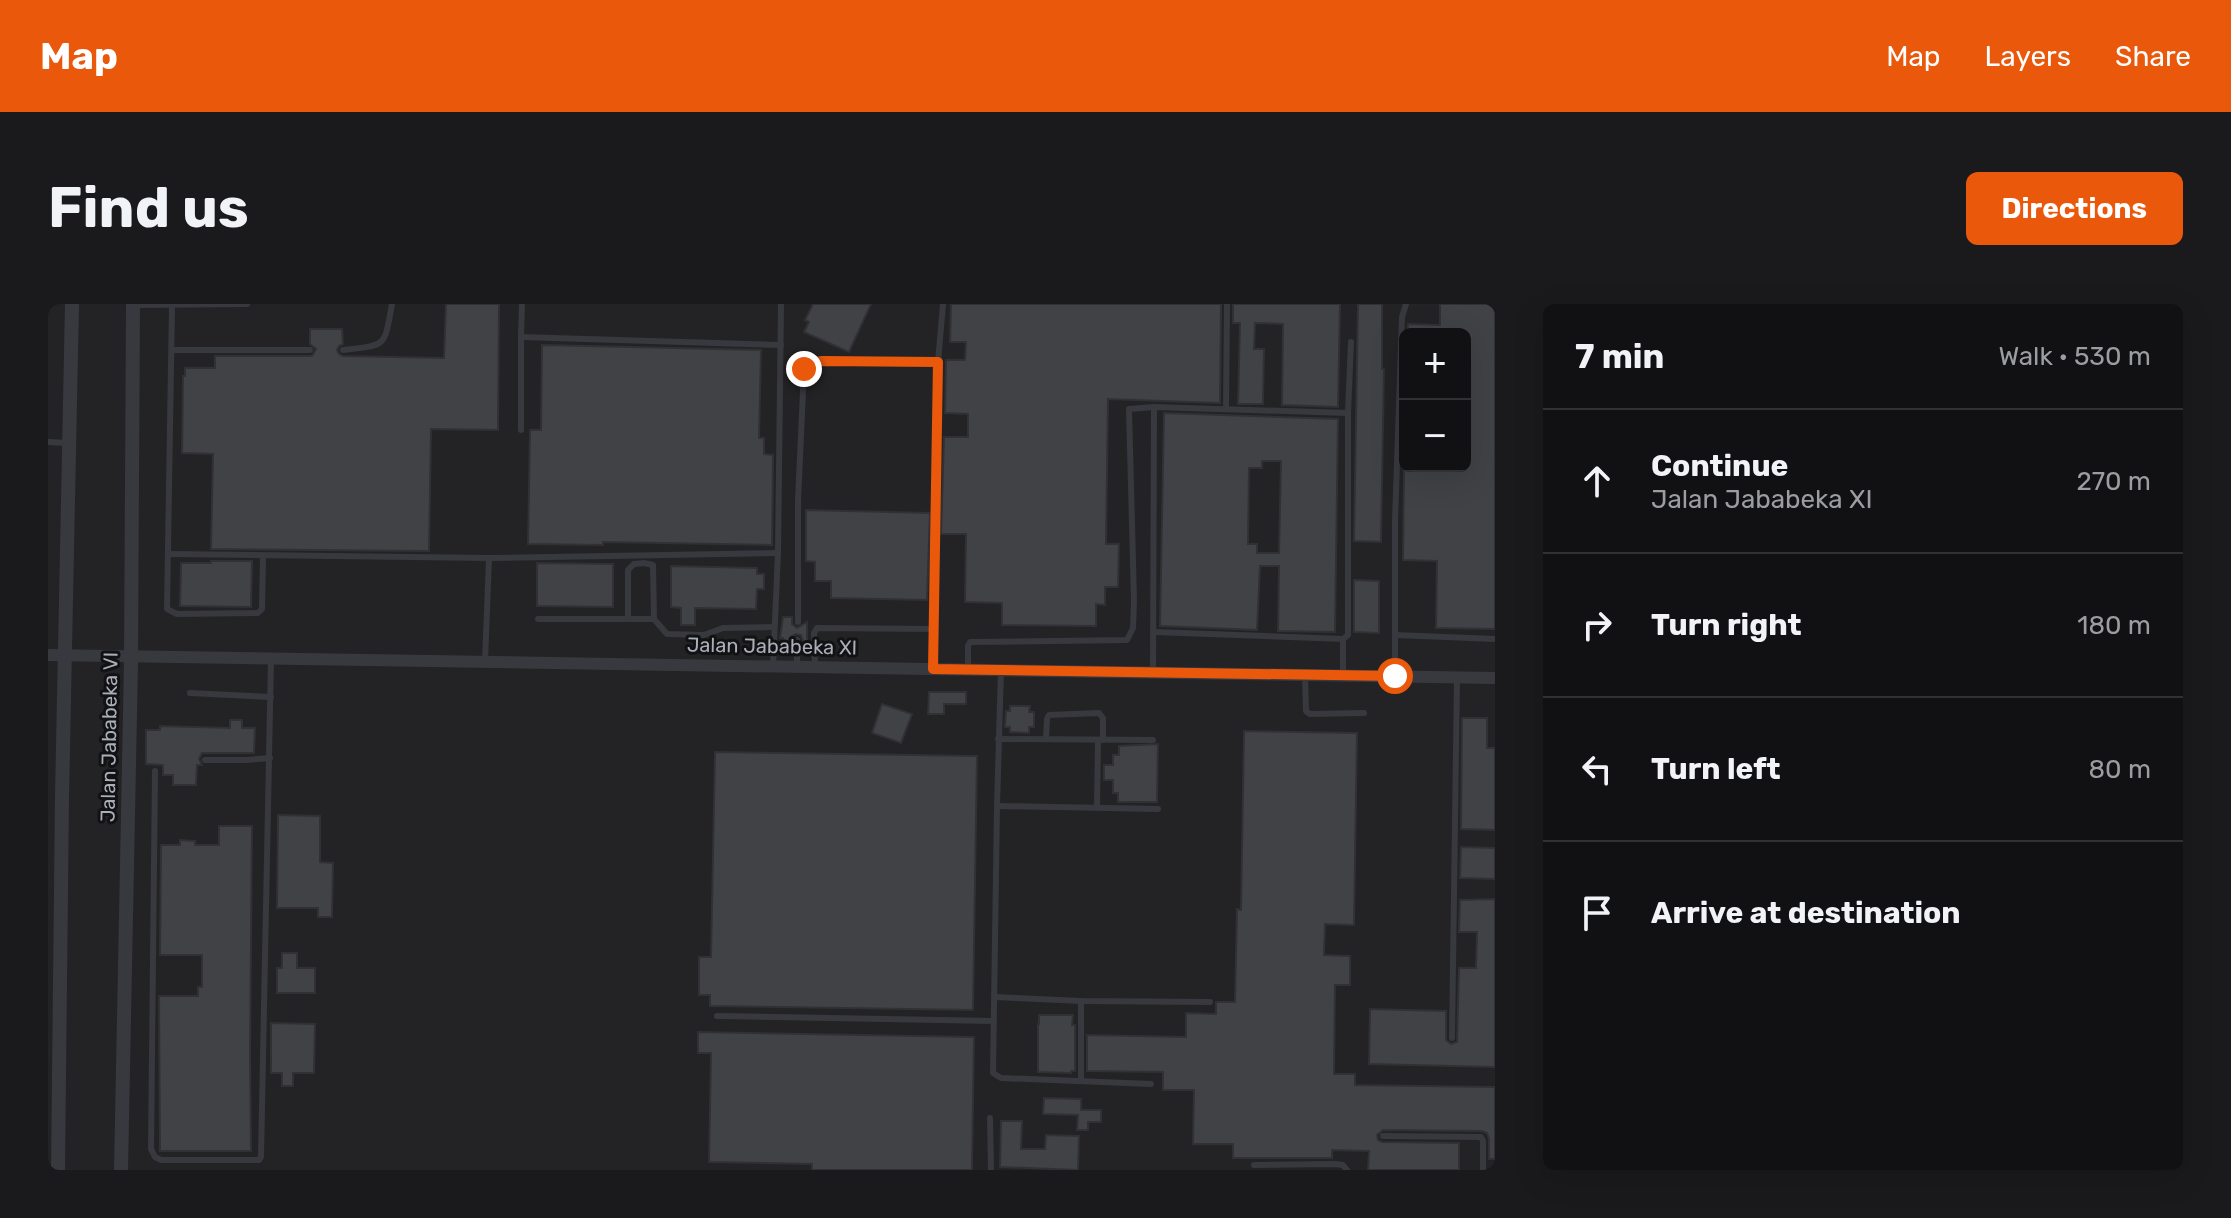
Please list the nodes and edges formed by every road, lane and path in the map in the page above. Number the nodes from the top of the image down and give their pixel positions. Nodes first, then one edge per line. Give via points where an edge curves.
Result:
1 (72, 304) edge
2 (247, 304) edge
3 (392, 304) edge
4 (522, 304) edge
5 (781, 304) edge
6 (943, 304) edge
7 (1227, 304) edge
8 (1406, 304) edge
9 (133, 305) edge
10 (172, 305) edge
11 (521, 337) junction
12 (1351, 342) dead end
13 (781, 345) junction
14 (172, 350) junction
15 (310, 350) dead end
16 (343, 350) dead end
17 (938, 362) junction
18 (1154, 407) junction
19 (1226, 409) junction
20 (1348, 413) junction
21 (521, 430) dead end
22 (48, 442) edge
23 (71, 443) junction
24 (778, 553) junction
25 (168, 554) junction
26 (263, 556) junction
27 (489, 558) junction
28 (538, 619) dead end
29 (628, 619) junction
30 (654, 619) junction
31 (798, 622) dead end
32 (774, 627) junction
33 (933, 629) junction
34 (1154, 632) junction
35 (1395, 635) junction
36 (1343, 639) junction
37 (1495, 639) edge
38 (797, 640) dead end
39 (48, 655) edge
40 (71, 655) junction
41 (126, 656) junction
42 (271, 658) junction
43 (485, 662) junction
44 (773, 666) junction
45 (797, 667) junction
46 (815, 667) junction
47 (933, 669) junction
48 (968, 670) junction
49 (1001, 670) junction
50 (1153, 673) junction
51 (1305, 675) junction
52 (1343, 675) junction
53 (1395, 676) junction
54 (1457, 678) junction
55 (1495, 678) edge
56 (190, 693) dead end
57 (271, 697) junction
58 (1364, 713) dead end
59 (998, 739) junction
60 (1046, 739) junction
61 (1100, 740) junction
62 (1153, 740) dead end
63 (270, 758) junction
64 (205, 760) dead end
65 (155, 771) dead end
66 (55, 796) edge
67 (997, 806) junction
68 (1097, 807) junction
69 (1158, 809) dead end
70 (994, 997) junction
71 (1081, 1001) junction
72 (1210, 1002) dead end
73 (717, 1016) dead end
74 (994, 1021) junction
75 (1452, 1038) dead end
76 (1081, 1080) junction
77 (1151, 1084) dead end
78 (990, 1118) dead end
79 (1383, 1136) dead end
80 (1254, 1165) dead end
81 (58, 1170) edge
82 (121, 1170) edge
83 (991, 1170) edge
84 (1347, 1170) edge
85 (1483, 1170) edge

1 - 23 street
2 - 10 lane
3 - 16 lane via 382,343
4 - 11 lane
5 - 13 lane
6 - 17 lane
7 - 19 lane
8 - 35 lane
9 - 10 lane
9 - 41 street, Jalan Jababeka VI
10 - 14 lane
11 - 13 lane
11 - 21 lane
12 - 20 lane
13 - 24 lane
14 - 15 lane
14 - 25 lane
17 - 31 lane via 822,361 804,369
17 - 33 lane
18 - 19 lane
18 - 34 lane
18 - 48 lane via 1128,411 1134,615 1127,640 970,642
19 - 20 lane
20 - 36 lane via 1348,635
22 - 23 lane
23 - 40 street
24 - 27 lane
24 - 32 lane
25 - 26 lane
25 - 26 lane via 166,605 177,614 258,613
26 - 27 lane
27 - 43 lane
28 - 29 lane
29 - 30 lane
29 - 30 lane via 628,570 644,563 653,565
30 - 32 lane via 667,634
32 - 44 lane
33 - 46 lane via 817,628
33 - 47 lane
34 - 36 lane
34 - 50 lane
35 - 37 lane
35 - 53 lane
36 - 52 lane
38 - 45 lane
39 - 40 street, Jalan Jababeka XI
40 - 41 street, Jalan Jababeka XI
40 - 66 street
41 - 42 street, Jalan Jababeka XI
41 - 82 street, Jalan Jababeka VI
42 - 43 street, Jalan Jababeka XI
42 - 57 lane
43 - 44 street, Jalan Jababeka XI
44 - 45 street, Jalan Jababeka XI
45 - 46 street, Jalan Jababeka XI
46 - 47 street, Jalan Jababeka XI
47 - 48 street, Jalan Jababeka XI
48 - 49 street, Jalan Jababeka XI
49 - 50 street, Jalan Jababeka XI
49 - 59 lane
50 - 51 street, Jalan Jababeka XI
51 - 52 street, Jalan Jababeka XI
51 - 58 lane via 1310,714
52 - 53 street, Jalan Jababeka XI
53 - 54 street, Jalan Jababeka XI
54 - 55 street, Jalan Jababeka XI
54 - 75 lane
56 - 57 lane
57 - 63 lane
59 - 60 lane
59 - 67 lane
60 - 61 lane
60 - 61 lane via 1049,715 1099,713
61 - 62 lane
61 - 68 lane
63 - 64 lane
63 - 65 lane via 259,1160 161,1160 151,1149
66 - 81 street
67 - 68 lane
67 - 70 lane
68 - 69 lane
70 - 71 lane
70 - 74 lane
71 - 72 lane
71 - 76 lane
73 - 74 lane
74 - 76 lane via 996,1076
76 - 77 lane
78 - 83 lane
79 - 85 lane via 1481,1137
80 - 84 lane via 1335,1164

